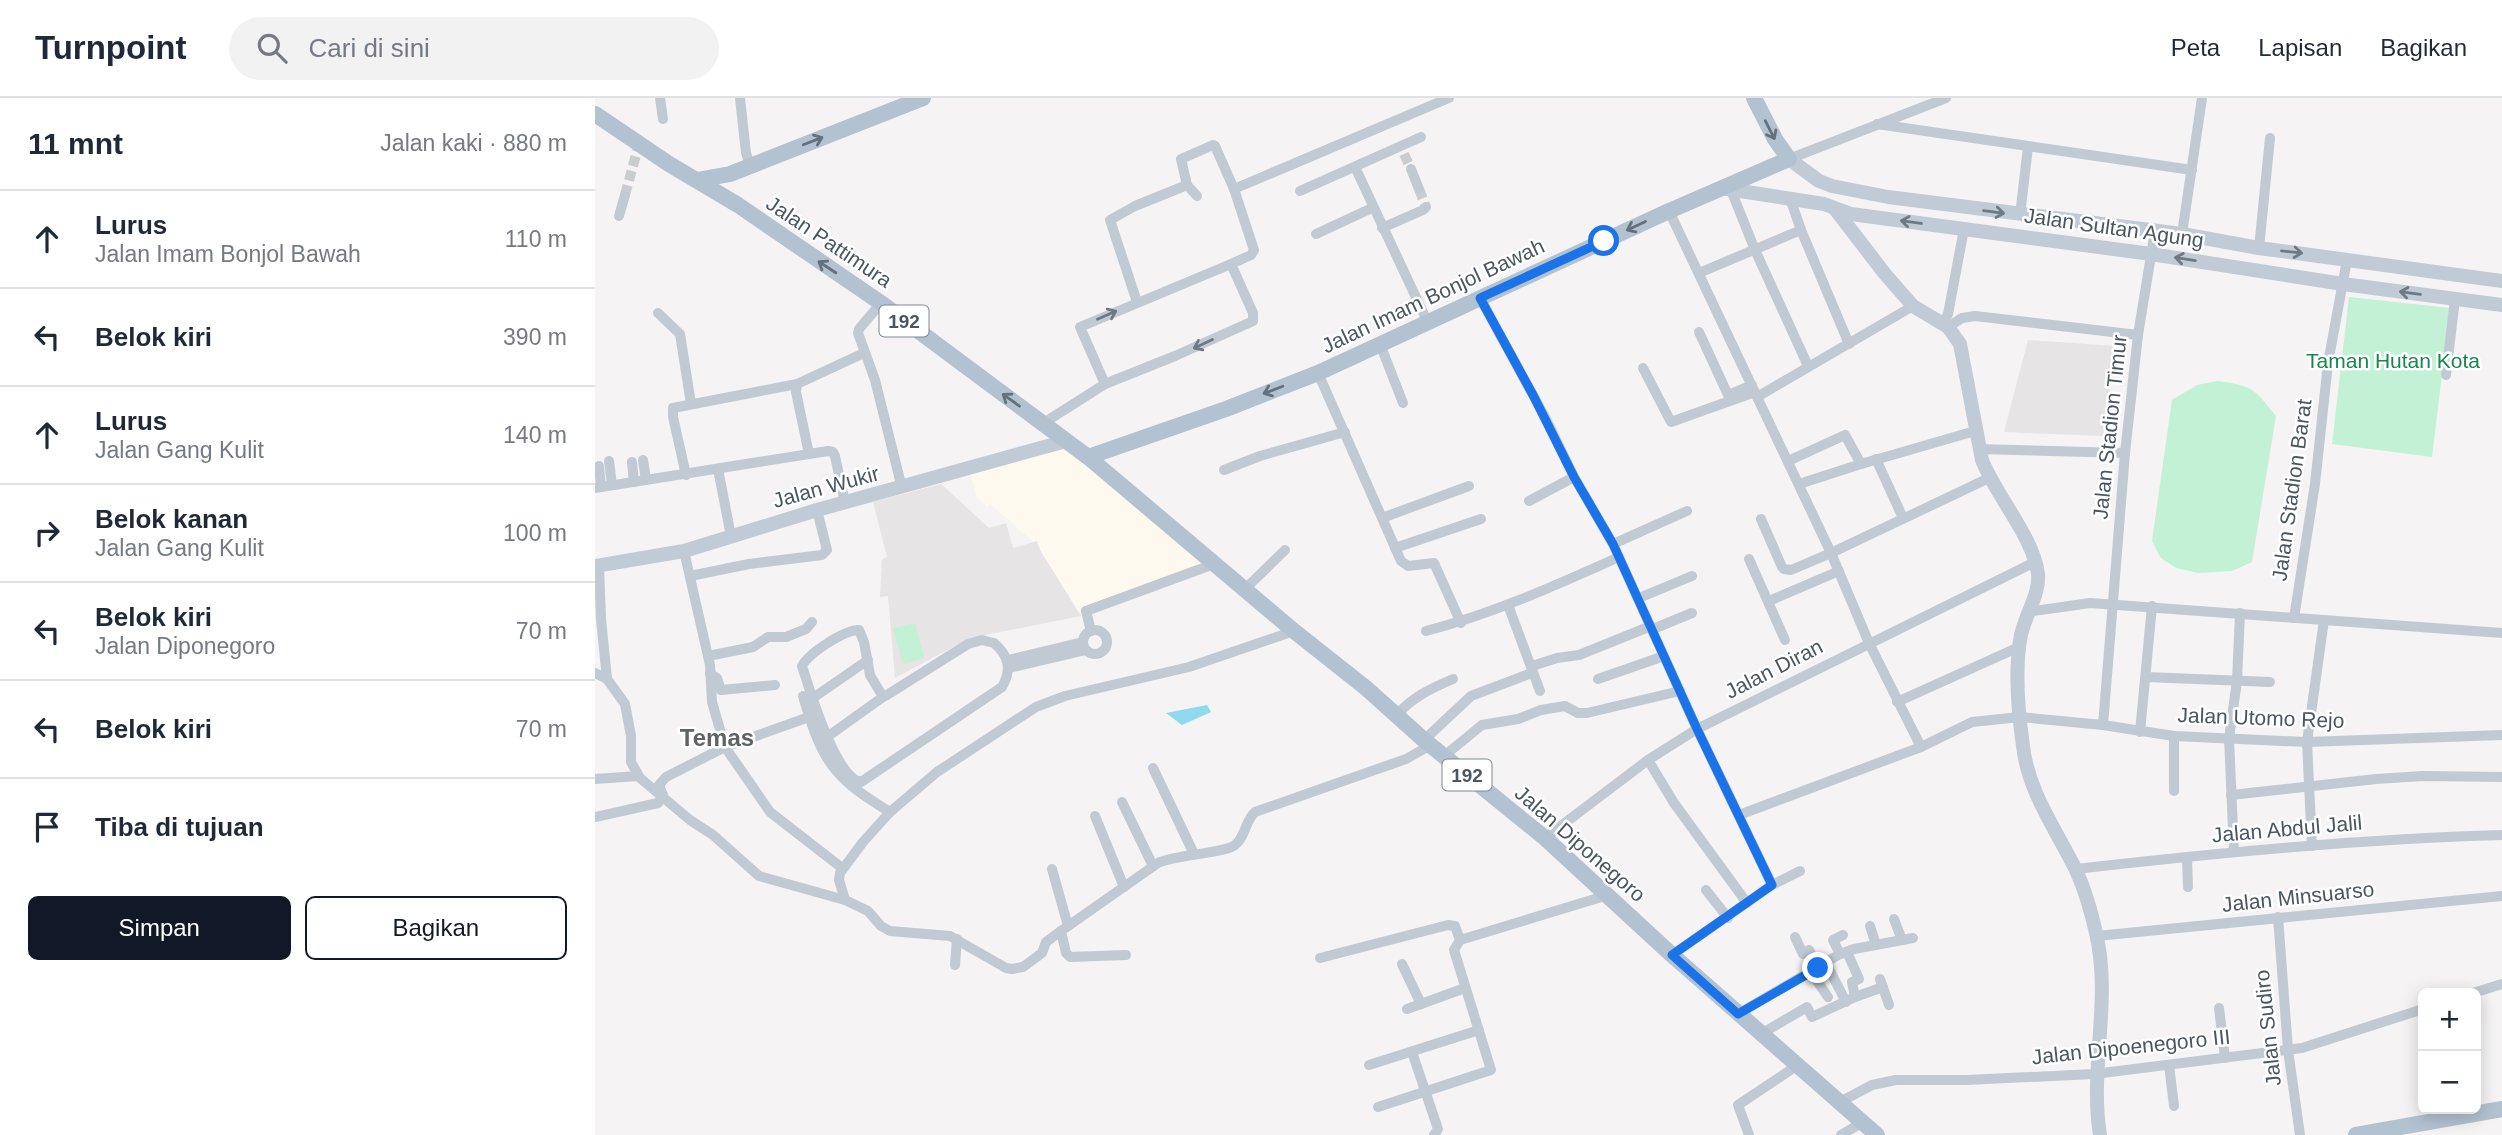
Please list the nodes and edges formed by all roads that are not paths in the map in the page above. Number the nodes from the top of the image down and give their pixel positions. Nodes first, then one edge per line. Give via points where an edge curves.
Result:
1 (660, 98) edge
2 (740, 98) edge
3 (923, 98) edge
4 (1449, 98) edge
5 (1754, 98) edge
6 (1946, 98) edge
7 (2202, 98) edge
8 (595, 114) edge
9 (663, 120) dead end
10 (1877, 124) junction
11 (1421, 137) dead end
12 (2270, 138) dead end
13 (2028, 147) junction
14 (1789, 159) junction
15 (750, 165) junction
16 (1355, 167) junction
17 (1411, 169) tunnel mouth
18 (2192, 170) junction
19 (1757, 173) junction
20 (697, 180) junction
21 (1187, 185) junction
22 (1234, 189) junction
23 (1419, 189) tunnel mouth
24 (1726, 189) junction
25 (1300, 191) dead end
26 (1758, 194) junction
27 (625, 195) tunnel mouth
28 (1197, 196) dead end
29 (1790, 198) junction
30 (738, 205) junction
31 (1942, 205) junction
32 (1426, 206) dead end
33 (1372, 208) junction
34 (1835, 209) junction
35 (1669, 211) junction
36 (2020, 215) junction
37 (619, 216) dead end
38 (1939, 226) junction
39 (1382, 228) junction
40 (1964, 229) junction
41 (1801, 230) junction
42 (2155, 231) junction
43 (1316, 234) dead end
44 (2182, 234) junction
45 (2259, 248) junction
46 (1755, 250) junction
47 (2151, 254) junction
48 (2347, 260) junction
49 (1231, 264) junction
50 (1699, 273) junction
51 (2502, 281) edge
52 (2343, 284) junction
53 (1480, 298) junction
54 (2455, 299) junction
55 (1137, 302) junction
56 (881, 303) junction
57 (2502, 305) edge
58 (1913, 306) junction
59 (658, 313) dead end
60 (1427, 323) junction
61 (1945, 325) junction
62 (1699, 332) dead end
63 (2138, 335) junction
64 (1380, 344) junction
65 (1849, 344) junction
66 (864, 353) junction
67 (1808, 366) junction
68 (1643, 368) dead end
69 (1318, 373) junction
70 (2446, 375) dead end
71 (797, 384) junction
72 (1105, 384) junction
73 (1754, 392) junction
74 (1403, 403) dead end
75 (691, 404) junction
76 (1042, 424) junction
77 (1975, 431) junction
78 (1345, 432) junction
79 (1066, 441) junction
80 (1978, 449) junction
81 (2125, 453) junction
82 (809, 454) junction
83 (1088, 457) junction
84 (1876, 459) junction
85 (609, 461) dead end
86 (1788, 461) junction
87 (1861, 464) junction
88 (599, 466) dead end
89 (718, 469) junction
90 (1224, 470) dead end
91 (686, 475) junction
92 (1574, 477) junction
93 (1989, 478) junction
94 (646, 480) junction
95 (634, 482) junction
96 (1799, 484) junction
97 (1469, 486) dead end
98 (603, 487) edge
99 (902, 488) junction
100 (1529, 501) dead end
101 (845, 503) junction
102 (817, 510) junction
103 (1687, 511) dead end
104 (1903, 518) junction
105 (1382, 519) junction
106 (1481, 519) dead end
107 (1761, 519) dead end
108 (731, 536) junction
109 (1613, 544) junction
110 (1395, 548) junction
111 (1285, 550) dead end
112 (684, 551) junction
113 (1831, 553) junction
114 (1619, 557) junction
115 (1749, 559) dead end
116 (2035, 562) junction
117 (1214, 564) junction
118 (596, 565) edge
119 (1839, 570) junction
120 (690, 576) junction
121 (1692, 576) dead end
122 (1245, 589) junction
123 (1639, 598) junction
124 (1769, 601) junction
125 (1509, 605) junction
126 (2113, 605) junction
127 (2152, 606) junction
128 (2027, 612) junction
129 (2240, 612) junction
130 (1692, 613) dead end
131 (2294, 618) junction
132 (2324, 620) junction
133 (812, 622) dead end
134 (1461, 623) junction
135 (1652, 627) junction
136 (1093, 630) junction
137 (1294, 631) junction
138 (1426, 631) dead end
139 (2502, 633) edge
140 (1786, 640) dead end
141 (1869, 643) junction
142 (1085, 646) junction
143 (2019, 647) junction
144 (708, 656) junction
145 (1664, 656) junction
146 (868, 660) junction
147 (1008, 664) junction
148 (1530, 670) junction
149 (595, 673) edge
150 (710, 674) junction
151 (2146, 677) junction
152 (607, 679) junction
153 (1453, 679) dead end
154 (1598, 679) dead end
155 (2237, 681) junction
156 (2270, 682) dead end
157 (775, 685) dead end
158 (1540, 691) dead end
159 (1680, 691) junction
160 (808, 697) junction
161 (883, 697) junction
162 (1897, 702) junction
163 (1397, 715) junction
164 (809, 717) junction
165 (2020, 717) junction
166 (2103, 725) junction
167 (1697, 729) junction
168 (2140, 732) junction
169 (2502, 735) edge
170 (2174, 736) junction
171 (827, 737) junction
172 (2229, 738) junction
173 (1428, 742) junction
174 (2307, 742) junction
175 (725, 747) junction
176 (1921, 747) junction
177 (1444, 756) junction
178 (1648, 760) junction
179 (1153, 768) dead end
180 (638, 776) junction
181 (2502, 777) edge
182 (595, 779) edge
183 (2310, 786) junction
184 (2174, 791) dead end
185 (2231, 795) junction
186 (663, 796) junction
187 (1122, 802) dead end
188 (890, 812) junction
189 (1739, 815) junction
190 (1095, 816) dead end
191 (595, 817) edge
192 (2502, 835) edge
193 (1545, 838) junction
194 (2312, 846) junction
195 (2234, 852) junction
196 (1194, 855) junction
197 (2187, 858) junction
198 (1153, 866) junction
199 (842, 868) junction
200 (1052, 869) dead end
201 (2076, 869) junction
202 (1800, 870) dead end
203 (1772, 885) junction
204 (1124, 887) junction
205 (2188, 887) dead end
206 (1706, 890) dead end
207 (1608, 895) junction
208 (2502, 896) edge
209 (845, 900) junction
210 (1747, 903) junction
211 (2277, 917) junction
212 (1728, 918) junction
213 (1894, 919) dead end
214 (1870, 926) dead end
215 (1065, 928) junction
216 (2097, 936) junction
217 (1795, 937) dead end
218 (957, 939) junction
219 (1460, 940) junction
220 (1876, 945) junction
221 (1847, 952) junction
222 (1126, 955) dead end
223 (1672, 955) junction
224 (1319, 958) dead end
225 (1402, 964) dead end
226 (955, 965) dead end
227 (1818, 967) junction
228 (2502, 984) edge
229 (1465, 988) junction
230 (2481, 991) edge
231 (1828, 998) dead end
232 (1850, 1000) junction
233 (1421, 1004) junction
234 (1889, 1005) dead end
235 (2219, 1008) dead end
236 (1407, 1009) dead end
237 (2418, 1011) edge
238 (1738, 1014) junction
239 (1479, 1030) junction
240 (1761, 1034) junction
241 (2288, 1050) junction
242 (1412, 1052) junction
243 (2225, 1058) junction
244 (1369, 1065) dead end
245 (1798, 1065) junction
246 (2169, 1065) junction
247 (2098, 1073) junction
248 (1425, 1092) junction
249 (1840, 1102) junction
250 (2174, 1106) dead end
251 (1378, 1107) dead end
252 (2502, 1109) edge
253 (1863, 1122) junction
254 (2393, 1132) edge
255 (1434, 1135) edge
256 (1748, 1135) edge
257 (1841, 1135) edge
258 (1877, 1135) edge
259 (2100, 1135) edge
260 (2300, 1135) edge
261 (2356, 1135) edge

1 - 9 street
2 - 15 street
15 -> 3 main road
4 - 22 street
5 -> 14 main road
6 - 10 street
7 - 18 street
8 - 20 main road, Jalan Pattimura / 192
10 - 13 street
10 - 14 street
11 - 16 street via 1402,150
12 - 45 street
13 - 18 street
13 - 36 street
14 - 19 main road, Jalan Imam Bonjol Bawah
14 - 31 main road, Jalan Sultan Agung via 1832,186
15 - 20 main road
15 - 30 main road via 730,187
16 - 25 street
16 - 33 street
17 - 23 street
18 - 44 street
19 - 24 main road, Jalan Imam Bonjol Bawah
19 - 26 main road via 1751,184
20 - 30 main road, Jalan Pattimura / 192
21 - 22 street via 1181,159 1213,145
21 - 28 street
21 - 55 street via 1109,220
22 - 49 street via 1254,250
24 - 26 main road, Jalan Sultan Agung
24 - 35 main road, Jalan Imam Bonjol Bawah
24 - 46 street
26 - 29 main road, Jalan Sultan Agung
27 - 37 street
29 - 34 main road, Jalan Sultan Agung
29 - 41 street
56 -> 30 main road, Jalan Pattimura / 192
31 -> 36 main road, Jalan Sultan Agung
31 - 38 main road via 1947,216
32 - 39 street
33 - 39 street
33 - 43 street
38 -> 34 main road, Jalan Sultan Agung
34 - 58 main road
35 - 50 street
35 -> 53 main road, Jalan Imam Bonjol Bawah
36 - 42 main road, Jalan Sultan Agung
38 - 40 main road, Jalan Sultan Agung
39 - 60 street
40 - 47 main road, Jalan Sultan Agung
40 - 61 street
41 - 46 street
41 - 65 street
42 - 44 main road, Jalan Sultan Agung
42 - 47 street, Jalan Stadion Timur
44 - 45 main road, Jalan Sultan Agung
45 -> 48 main road, Jalan Sultan Agung
46 - 50 street
46 - 67 street
52 -> 47 main road, Jalan Sultan Agung
47 - 63 street, Jalan Stadion Timur
48 - 51 main road, Jalan Sultan Agung
48 - 52 street, Jalan Stadion Barat
49 - 55 street
49 -> 72 street via 1253,321
50 - 73 street
54 -> 52 main road, Jalan Sultan Agung
52 - 131 street, Jalan Stadion Barat
53 - 60 main road, Jalan Imam Bonjol Bawah
53 - 92 street
54 - 57 main road, Jalan Sultan Agung
54 - 70 street
72 -> 55 street via 1079,329
56 - 66 street via 859,329
76 -> 56 main road, Jalan Pattimura / 192
58 - 61 main road
58 - 65 street
59 - 75 street via 680,334
60 - 64 main road, Jalan Imam Bonjol Bawah
61 - 63 street via 1975,316
61 - 77 main road via 1964,354
62 - 73 street via 1728,396
63 - 81 street, Jalan Stadion Timur
64 - 69 main road, Jalan Imam Bonjol Bawah
64 - 74 street
65 - 67 street
66 - 71 street
66 - 99 street
67 - 73 street
68 - 73 street via 1671,422
69 - 78 street
69 -> 83 main road, Jalan Imam Bonjol Bawah
71 - 75 street
71 - 82 street
72 - 76 street
73 - 86 street
75 - 91 street via 672,410
76 - 79 main road, Jalan Pattimura / 192
77 - 80 main road
77 - 84 street
78 - 90 street
78 - 105 street
79 - 83 main road, 192
79 - 99 main road, Jalan Wukir
80 - 81 street
80 - 93 main road
81 - 126 street, Jalan Stadion Timur
82 - 89 street
82 - 101 street via 833,452
83 - 117 main road, Jalan Diponegoro / 192
84 - 87 street
84 - 104 street
85 - 98 street
86 - 87 street via 1845,435
86 - 96 street
87 - 96 street
88 - 98 street
89 - 91 street
89 - 108 street
91 - 94 street
92 - 100 street
92 - 109 street
93 - 104 street
93 - 116 main road
94 - 95 street
94 - 95 street via 637,461
95 - 98 street
96 - 113 street
97 - 105 street
99 - 101 main road, Jalan Wukir
101 - 102 main road, Jalan Wukir
102 - 108 main road, Jalan Wukir
102 - 120 street via 827,550 822,555
103 - 109 street
104 - 113 street
105 - 110 street
106 - 110 street
107 - 113 street via 1784,569
108 - 112 main road, Jalan Wukir
109 - 114 street
110 - 134 street via 1405,565 1429,562 1437,566
111 - 122 street
112 - 118 main road, Jalan Wukir
112 - 120 street
113 - 119 street
114 - 123 street
114 - 125 street
115 - 124 street
116 - 128 main road via 2036,593
116 - 141 street, Jalan Diran
117 - 122 main road, Jalan Diponegoro / 192
117 - 136 street via 1086,612
118 - 152 street
119 - 124 street
119 - 141 street
120 - 144 street
121 - 123 street
122 - 137 main road, Jalan Diponegoro / 192
123 - 135 street
124 - 140 street
125 - 134 street
125 - 148 street
126 - 127 street
126 - 128 street via 2077,604
126 - 166 street, Jalan Stadion Timur
127 - 129 street
127 - 151 street
128 - 143 main road
129 - 131 street
129 - 155 street
130 - 135 street
131 - 132 street
132 - 139 street
132 - 174 street
133 - 144 street via 786,637 768,637 753,647
134 - 138 street
135 - 145 street
135 - 148 street
136 - 142 street via 1087,633
136 - 142 street via 1104,634 1106,647 1095,654
137 - 163 main road, Jalan Diponegoro / 192
137 - 188 street via 1189,667 1035,707 937,772
141 - 162 street
141 - 167 street, Jalan Diran
142 - 147 street
143 - 162 street
143 - 165 main road
144 - 150 street
145 - 154 street
145 - 159 street
146 - 160 street
146 - 160 street via 862,632 854,630 838,638 802,666
146 - 161 street via 870,675
147 - 161 street via 994,643 978,641
147 - 171 street via 1002,687 861,782 848,774
148 - 158 street
148 - 173 street via 1471,696
149 - 152 street
150 - 157 street via 717,678 721,690
150 - 175 street via 712,702
151 - 155 street
151 - 168 street
152 - 180 street via 625,704 632,736 631,762
153 - 163 street via 1429,690
155 - 156 street
155 - 172 street
159 - 167 street
159 - 177 street via 1587,713 1565,706 1482,725
160 - 164 street
160 - 171 street
161 - 171 street
162 - 176 street
163 - 173 main road, Jalan Diponegoro / 192
164 - 175 street
164 - 188 street via 833,769 853,789
165 - 166 street, Jalan Utomo Rejo
165 - 176 street, Jalan Utomo Rejo via 1972,722
165 - 201 main road via 2030,780
166 - 168 street, Jalan Utomo Rejo
167 - 178 street, Jalan Diran
167 - 189 street
168 - 170 street, Jalan Utomo Rejo
169 - 174 street, Jalan Utomo Rejo
170 - 172 street, Jalan Utomo Rejo
170 - 184 street
172 - 174 street, Jalan Utomo Rejo
172 - 185 street
173 - 177 main road, Jalan Diponegoro / 192
173 - 196 street via 1406,759 1255,812 1235,845
174 - 183 street
175 - 186 street via 660,781
175 - 199 street via 770,812
176 - 189 street, Jalan Utomo Rejo
177 - 193 main road, Jalan Diponegoro / 192
178 - 193 street, Jalan Diran
178 - 210 street
179 - 196 street
180 - 182 street
180 - 186 street
181 - 183 street via 2423,776
183 - 185 street
183 - 194 street
185 - 195 street
186 - 191 street via 658,803
186 - 209 street via 759,876
187 - 198 street
188 - 199 street
189 - 203 street
190 - 204 street
192 - 194 street, Jalan Abdul Jalil
193 - 207 main road, Jalan Diponegoro / 192
194 - 195 street, Jalan Abdul Jalil
195 - 197 street, Jalan Abdul Jalil
196 - 198 street
197 - 201 street, Jalan Abdul Jalil
197 - 205 street
198 - 204 street
199 - 209 street via 839,880
200 - 215 street
201 - 216 main road
202 - 203 street
203 - 210 street
204 - 215 street
206 - 212 street
207 - 219 street
207 - 223 main road, Jalan Diponegoro / 192
208 - 211 street, Jalan Minsuarso
209 - 218 street via 868,911 890,931
210 - 212 street
211 - 216 street, Jalan Minsuarso
211 - 241 street, Jalan Sudiro
212 - 223 street
213 - 220 street via 1907,939
214 - 220 street
215 - 218 street via 1046,943 1042,953 1017,968 1006,968
215 - 222 street via 1070,957
216 - 247 main road via 2104,993
217 - 227 street via 1803,954 1809,950
218 - 226 street
219 - 224 street via 1455,926 1448,925
219 - 229 street via 1454,950
220 - 221 street
221 - 221 street via 1833,940 1846,936
221 - 227 street
221 - 232 street via 1859,979 1851,982
223 - 238 main road, Jalan Diponegoro / 192
225 - 233 street
227 - 231 street
227 - 232 street
227 - 238 street
228 - 230 street
229 - 233 street
229 - 239 street
232 - 234 street via 1882,983
232 - 240 street via 1812,1017 1807,1007
233 - 236 street
235 - 243 street
237 - 241 street, Jalan Dipoenegoro III
238 - 240 main road, Jalan Diponegoro / 192
239 - 242 street
239 - 248 street via 1491,1070
240 - 245 main road, Jalan Diponegoro / 192
241 - 243 street, Jalan Dipoenegoro III
241 - 260 street, Jalan Sudiro
242 - 244 street
242 - 248 street
243 - 246 street, Jalan Dipoenegoro III
245 - 249 main road, Jalan Diponegoro / 192
245 - 256 street via 1738,1105
246 - 247 street, Jalan Dipoenegoro III
246 - 250 street
247 - 249 street, Jalan Dipoenegoro III via 1896,1080 1872,1085
247 - 259 main road
248 - 251 street
248 - 255 street via 1438,1129
249 - 253 main road, Jalan Diponegoro / 192
252 - 254 main road
253 - 257 street
253 - 258 main road, Jalan Diponegoro / 192
254 - 261 main road

